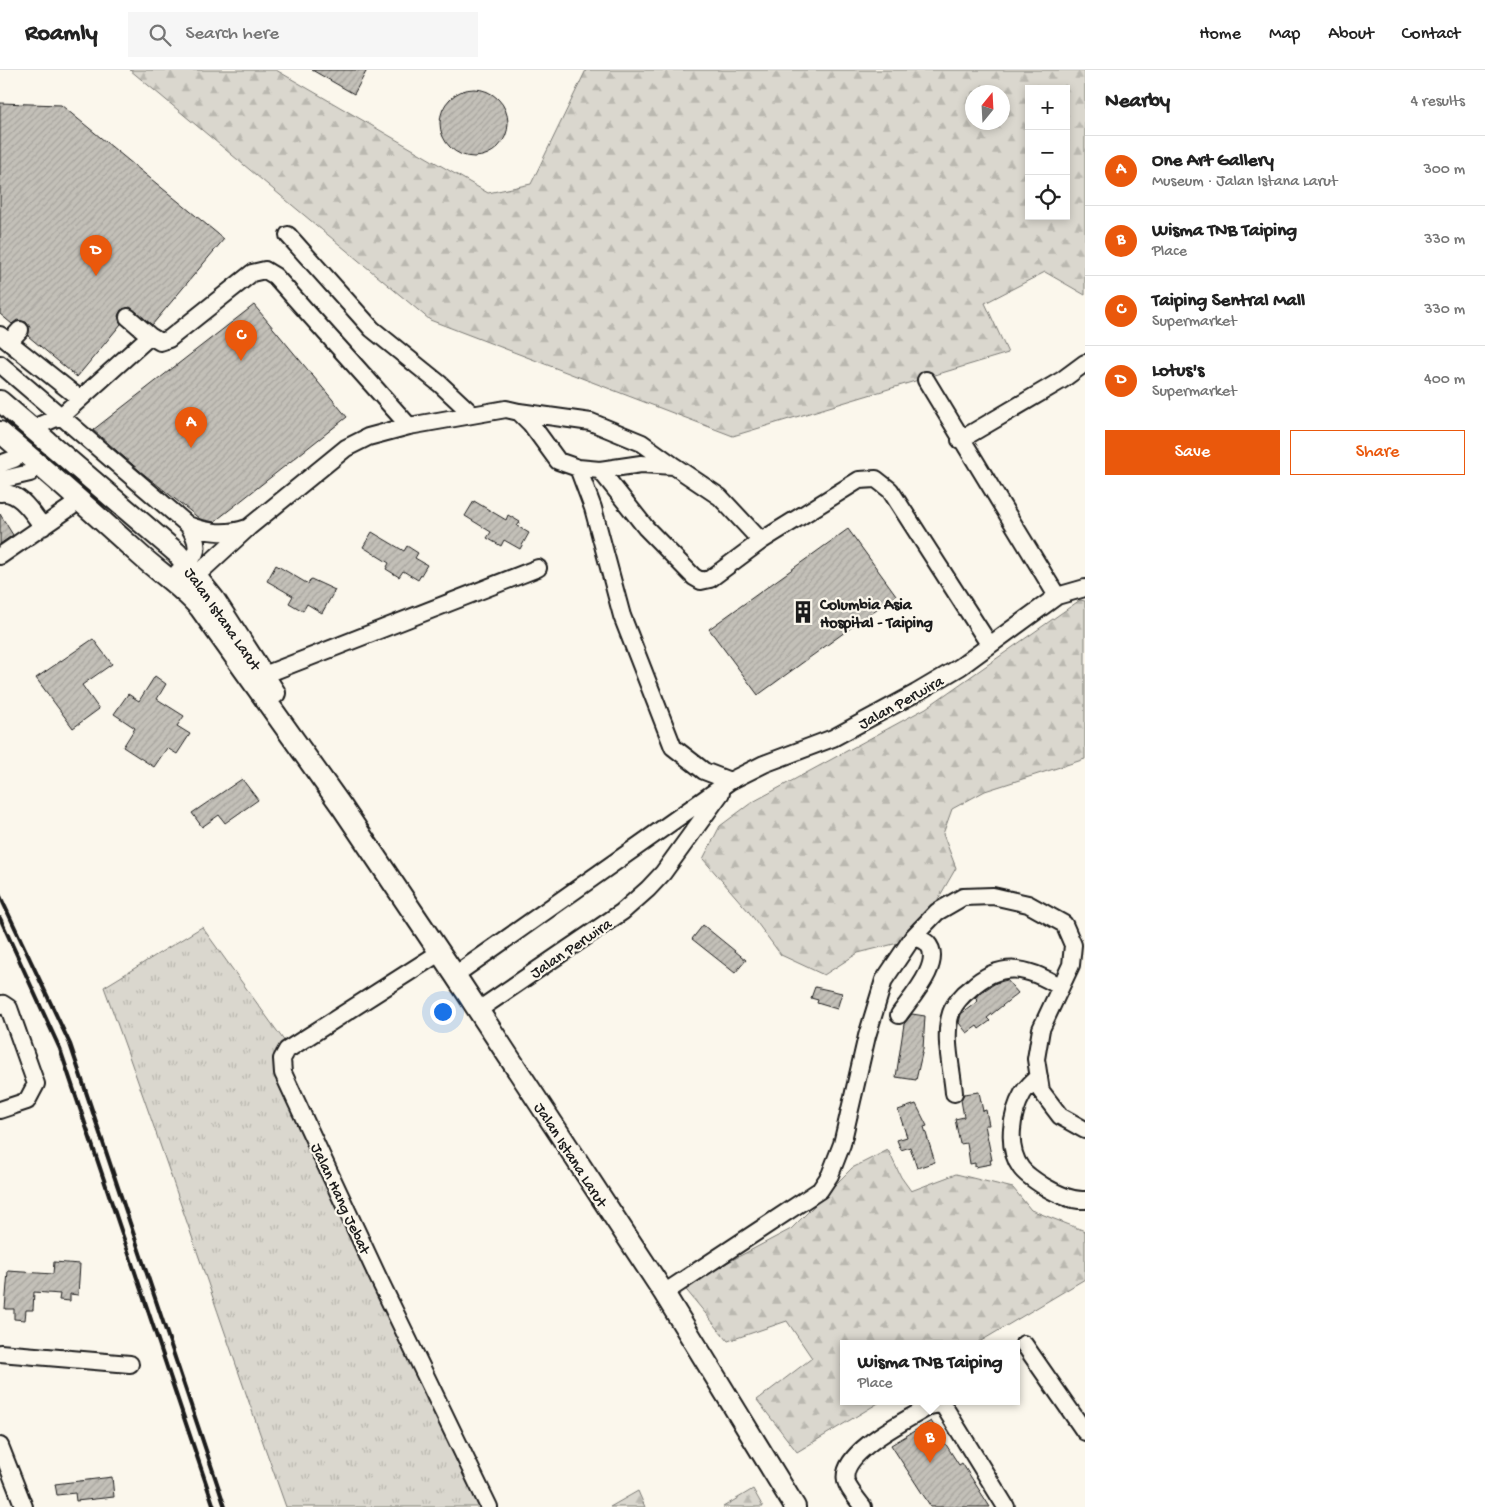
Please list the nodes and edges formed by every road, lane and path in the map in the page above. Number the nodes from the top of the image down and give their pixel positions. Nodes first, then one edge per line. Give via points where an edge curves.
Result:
1 (288, 235) dead end
2 (128, 317) dead end
3 (20, 330) dead end
4 (150, 336) junction
5 (4, 339) edge
6 (1085, 363) edge
7 (0, 364) edge
8 (926, 380) dead end
9 (79, 398) junction
10 (0, 402) edge
11 (519, 412) junction
12 (472, 414) junction
13 (61, 416) junction
14 (409, 426) junction
15 (33, 428) junction
16 (0, 432) edge
17 (960, 440) junction
18 (5, 457) edge
19 (674, 466) junction
20 (578, 468) junction
21 (600, 470) junction
22 (39, 472) junction
23 (0, 480) edge
24 (0, 493) edge
25 (71, 507) junction
26 (188, 525) junction
27 (43, 527) junction
28 (249, 527) junction
29 (762, 541) junction
30 (0, 556) edge
31 (148, 562) junction
32 (538, 568) dead end
33 (184, 577) junction
34 (1085, 588) edge
35 (1057, 596) junction
36 (989, 644) junction
37 (264, 675) junction
38 (730, 781) junction
39 (342, 807) junction
40 (913, 937) junction
41 (439, 953) junction
42 (455, 975) junction
43 (1060, 987) junction
44 (0, 1006) edge
45 (477, 1010) junction
46 (899, 1015) dead end
47 (1038, 1076) junction
48 (954, 1093) dead end
49 (0, 1110) edge
50 (1085, 1130) edge
51 (1085, 1200) edge
52 (664, 1293) junction
53 (1024, 1344) dead end
54 (0, 1353) edge
55 (130, 1364) dead end
56 (935, 1405) edge
57 (941, 1405) edge
58 (1085, 1432) edge
59 (0, 1446) edge
60 (24, 1507) edge
61 (489, 1507) edge
62 (795, 1507) edge
63 (863, 1507) edge
64 (1006, 1507) edge

1 - 12 street via 372,329
2 - 4 street
3 - 5 street
4 - 9 street
4 - 14 street via 160,342 170,339 252,273 265,270 275,276
5 - 9 street
6 - 17 street
7 - 13 street
8 - 17 street
9 - 13 street
10 - 15 main road, Jalan Istana Larut
11 - 12 street via 506,409
11 - 19 street via 591,422 642,443
11 - 20 street via 558,461
12 - 14 street
13 - 15 street
13 - 26 street
14 - 28 street via 368,437 346,448
15 - 33 main road, Jalan Istana Larut via 177,553
16 - 22 main road, Jalan Istana Larut
17 - 35 street
18 - 22 main road, Jalan Istana Larut
19 - 21 street via 641,464
19 - 29 street via 720,497
20 - 21 street
20 - 38 street via 593,508 622,616 673,747 704,771
21 - 29 street via 646,528 701,581 710,579
22 - 23 street
22 - 25 main road, Jalan Istana Larut
22 - 31 main road, Jalan Istana Larut
24 - 27 street via 26,504
25 - 27 street
25 - 31 main road, Jalan Istana Larut via 120,548
26 - 28 street via 213,532
26 - 33 street via 198,542
27 - 30 street
28 - 33 street
29 - 36 street via 859,480 876,479 890,490
31 - 33 main road, Jalan Istana Larut
32 - 37 street
33 - 37 main road, Jalan Istana Larut via 214,599
33 - 39 main road, Jalan Istana Larut via 200,608
34 - 35 street, Jalan Perwira
35 - 36 street, Jalan Perwira
36 - 38 street, Jalan Perwira via 960,668 833,738 764,764
37 - 39 main road, Jalan Istana Larut
38 - 42 street, Jalan Perwira
38 - 45 street, Jalan Perwira via 648,889 622,912
39 - 41 main road, Jalan Istana Larut
40 - 43 street via 937,912 963,897 993,896 1028,904 1064,924 1073,945 1071,965
40 - 46 street via 926,943 931,952 930,964 918,989
40 - 52 street via 884,980 867,1036 842,1144 825,1182 814,1194
41 - 42 main road, Jalan Istana Larut
41 - 61 street, Jalan Hang Jebat via 287,1050 282,1059 283,1072
42 - 45 main road, Jalan Istana Larut
43 - 47 street via 1040,1029 1036,1059
43 - 48 street via 1025,972 1002,969 982,977 964,994 951,1012 948,1034
44 - 49 street via 3,1004 9,1008 36,1084 27,1101
45 - 52 main road, Jalan Istana Larut
47 - 50 street via 1041,1091 1060,1116
47 - 51 street via 1024,1091 1017,1105 1012,1146 1021,1168 1039,1183 1059,1195
52 - 62 main road, Jalan Istana Larut
53 - 58 street
54 - 55 street
56 - 63 street via 857,1452 847,1465 846,1482
57 - 64 street
59 - 60 street

